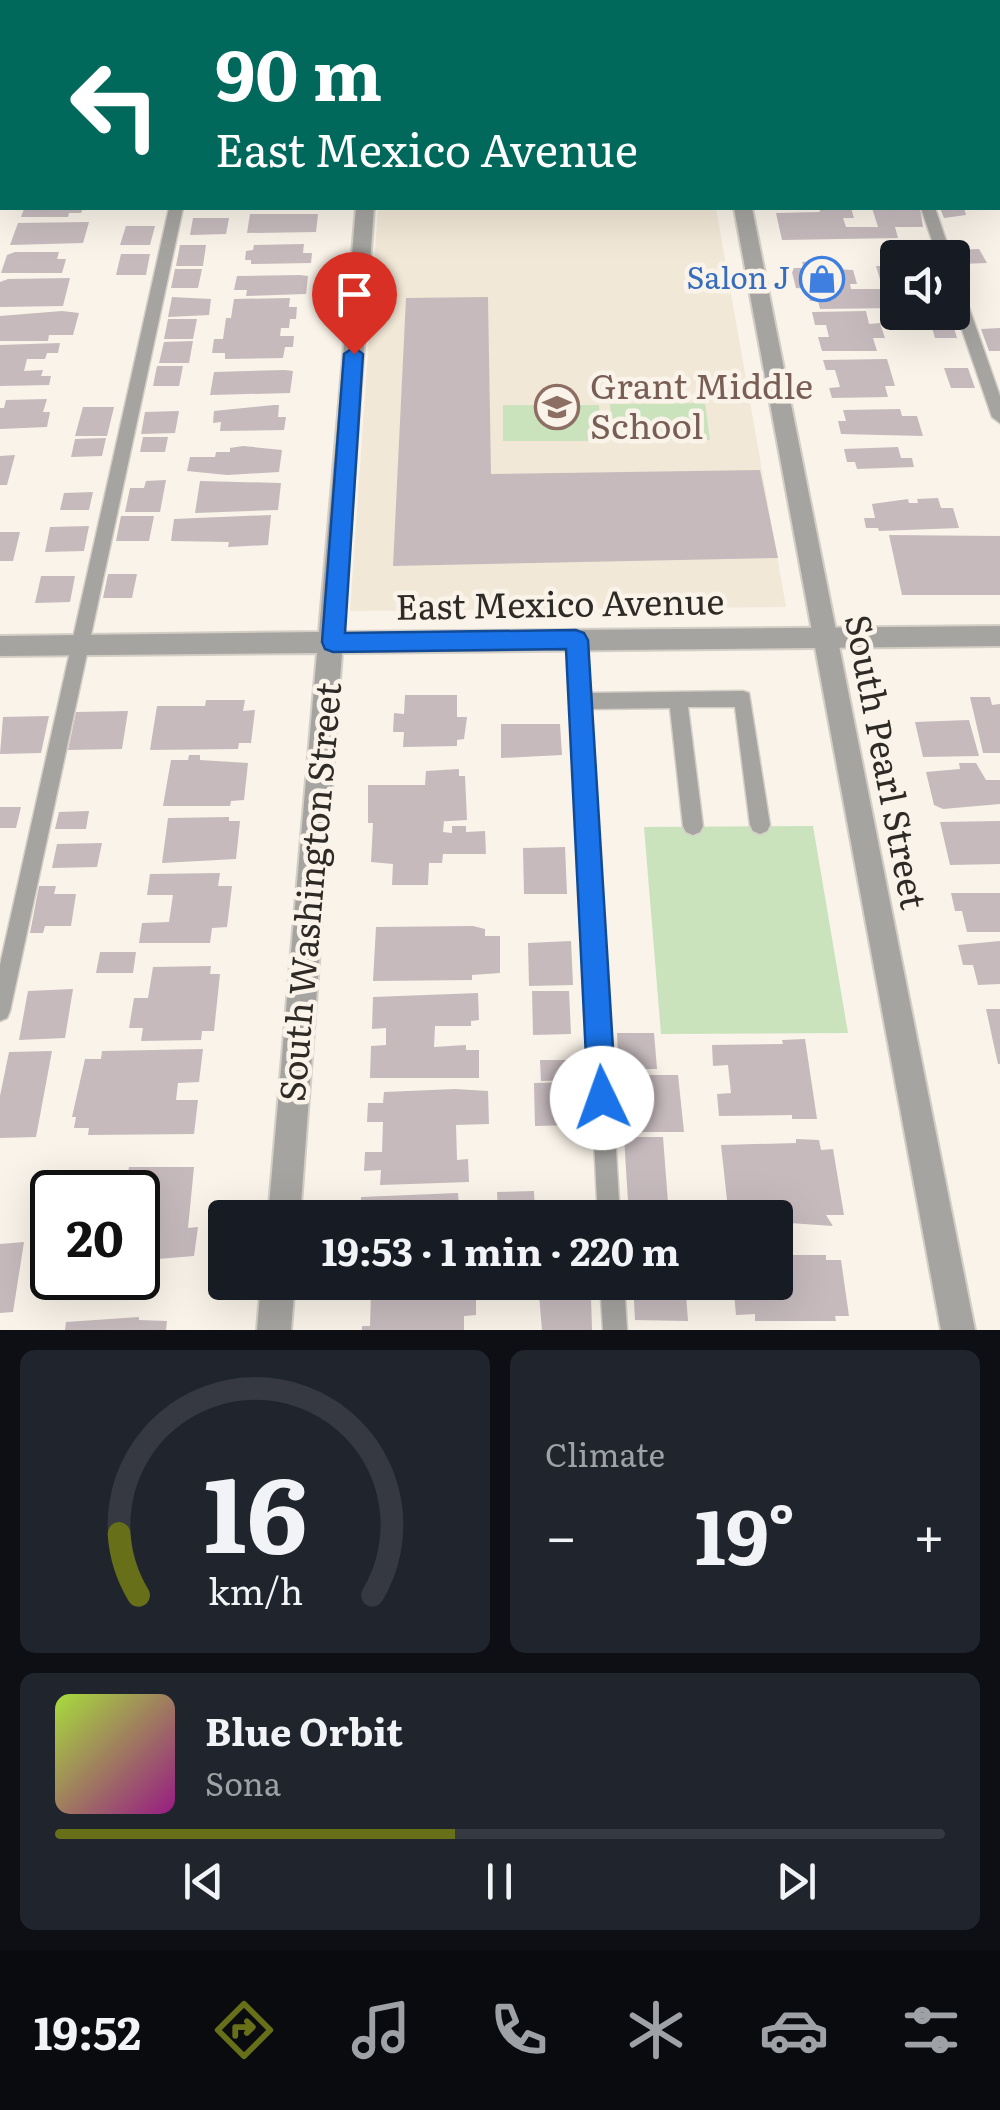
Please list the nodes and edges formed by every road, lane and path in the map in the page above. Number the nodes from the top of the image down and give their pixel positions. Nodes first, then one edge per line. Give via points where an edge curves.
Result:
1 (176, 210) edge
2 (364, 210) edge
3 (743, 210) edge
4 (929, 210) edge
5 (939, 240) edge
6 (970, 330) edge
7 (1000, 417) edge
8 (1000, 636) edge
9 (826, 638) junction
10 (576, 640) junction
11 (333, 642) junction
12 (82, 645) junction
13 (0, 646) edge
14 (678, 700) junction
15 (580, 701) junction
16 (760, 825) dead end
17 (693, 826) dead end
18 (0, 1011) edge
19 (286, 1200) edge
20 (608, 1200) edge
21 (276, 1300) edge
22 (613, 1300) edge
23 (274, 1330) edge
24 (615, 1330) edge
25 (958, 1330) edge

1 - 12 lane
2 - 11 street, South Washington Street
3 - 9 street, South Pearl Street
4 - 5 lane
6 - 7 lane
8 - 9 street, East Mexico Avenue
9 - 10 street, East Mexico Avenue
9 - 25 street, South Pearl Street
10 - 11 street, East Mexico Avenue
10 - 15 lane
11 - 12 street, East Mexico Avenue
11 - 19 street, South Washington Street
12 - 13 street, East Mexico Avenue
12 - 18 lane
14 - 15 lane
14 - 16 lane via 743,699
14 - 17 lane
15 - 20 lane
21 - 23 street
22 - 24 lane

